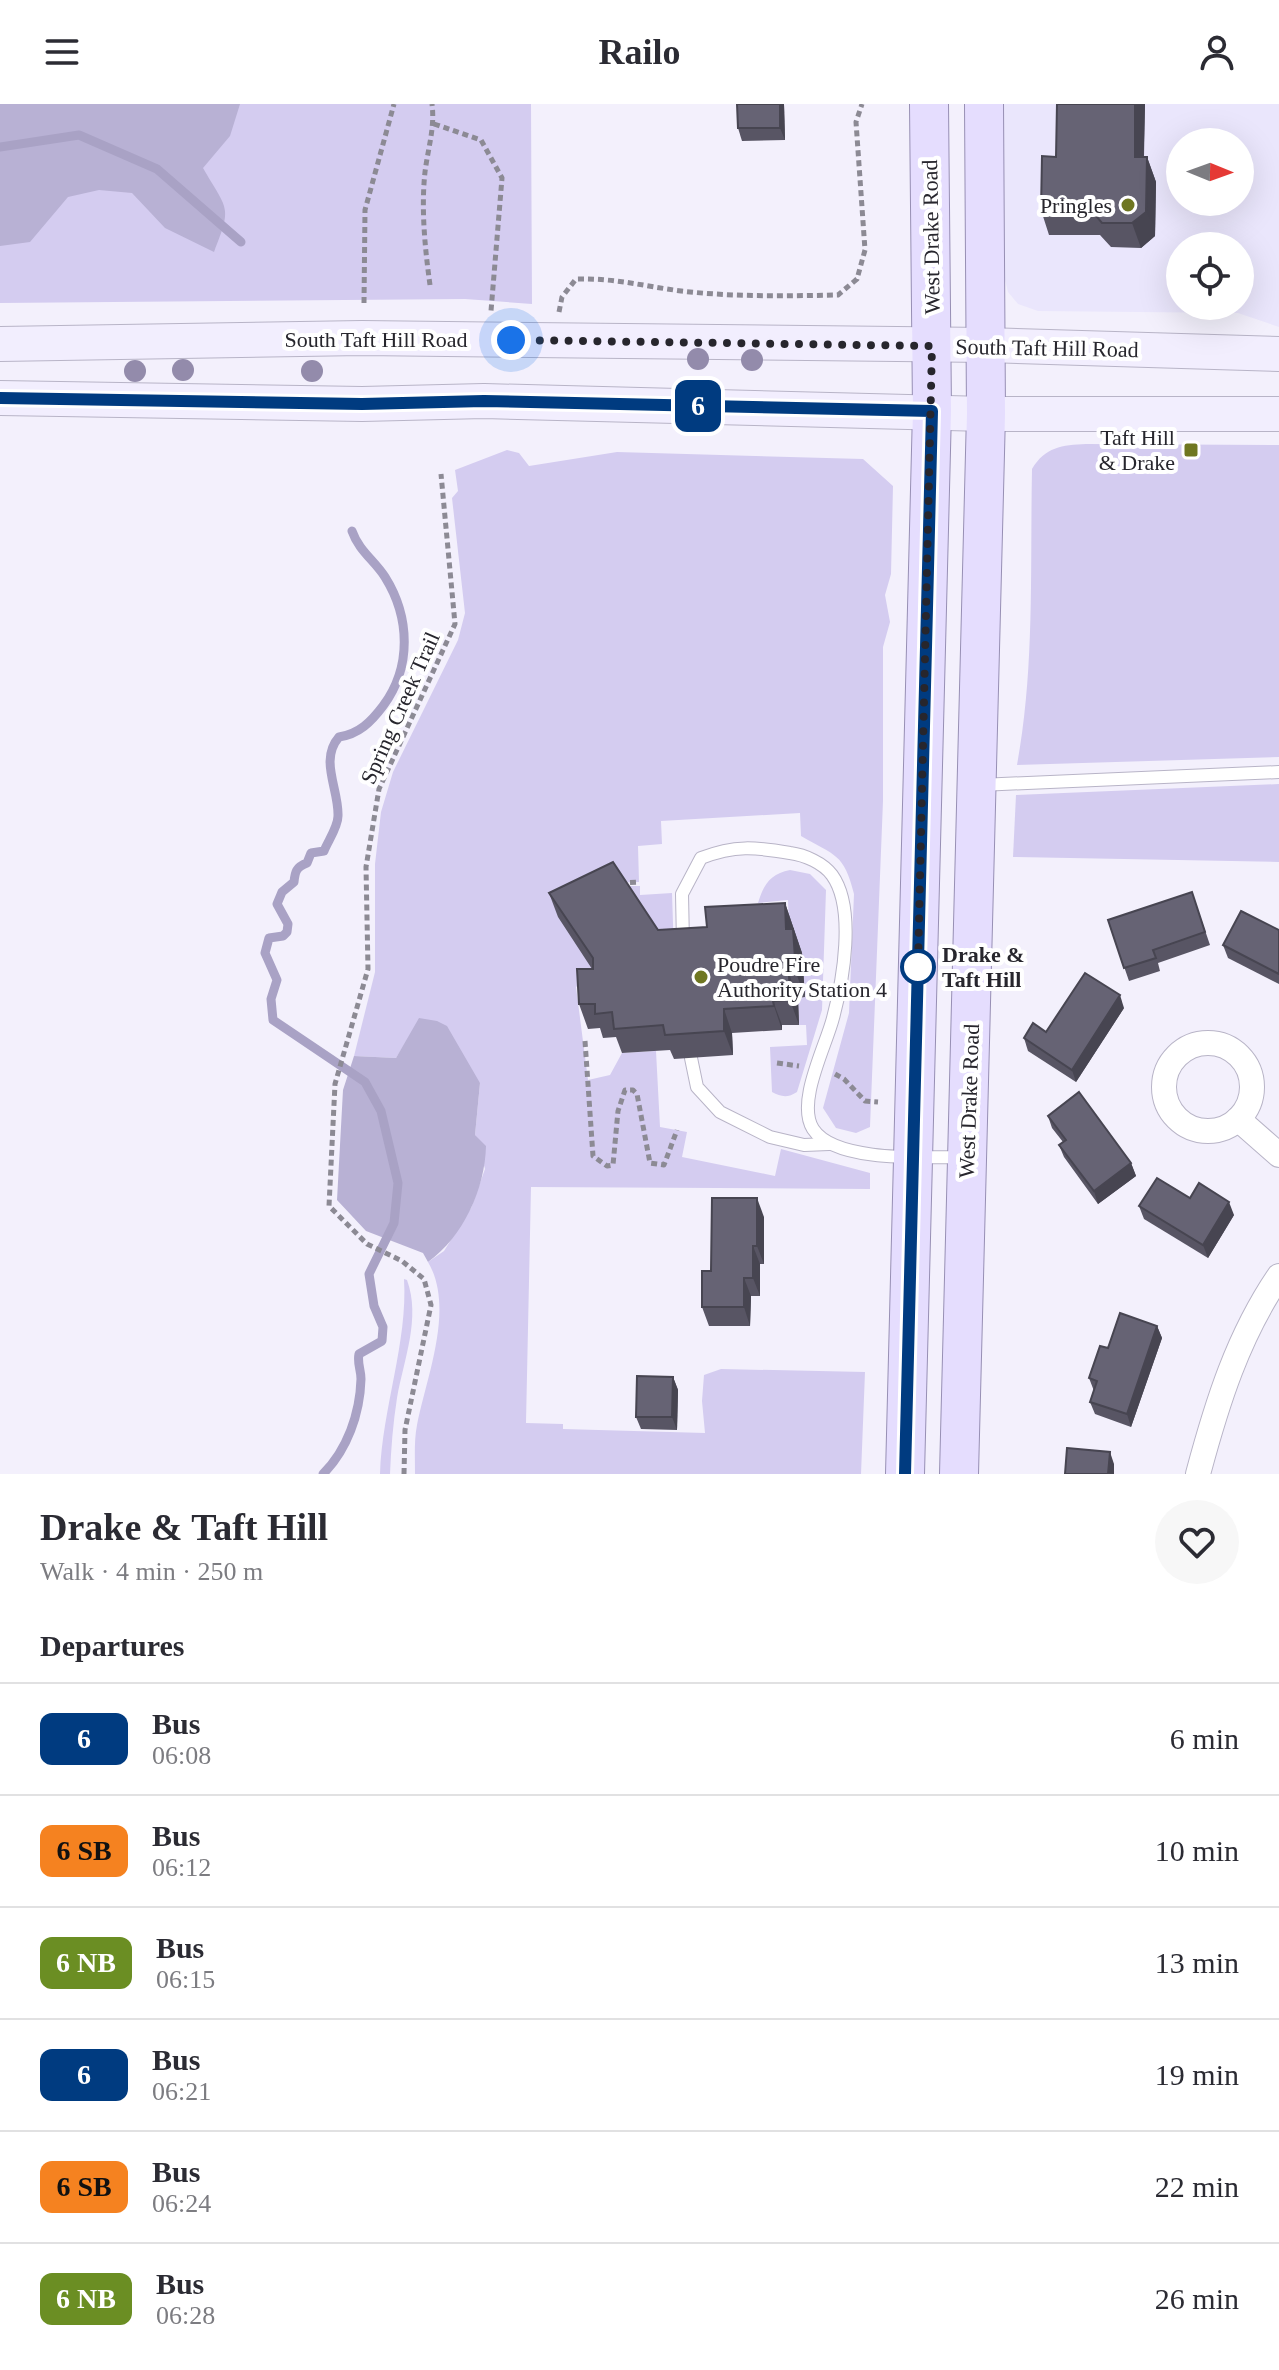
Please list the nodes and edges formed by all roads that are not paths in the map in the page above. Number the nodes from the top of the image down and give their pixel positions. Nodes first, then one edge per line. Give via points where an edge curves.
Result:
1 (929, 104) edge
2 (984, 104) edge
3 (0, 344) edge
4 (987, 345) junction
5 (932, 346) junction
6 (1279, 354) edge
7 (0, 398) edge
8 (932, 411) junction
9 (986, 414) junction
10 (1279, 414) edge
11 (1279, 772) edge
12 (977, 785) junction
13 (683, 953) edge
14 (691, 1058) edge
15 (1238, 1119) dead end
16 (829, 1144) junction
17 (1279, 1155) edge
18 (913, 1157) junction
19 (967, 1157) junction
20 (1279, 1276) edge
21 (905, 1474) edge
22 (959, 1474) edge
23 (1198, 1474) edge

1 - 5 main road, West Drake Road
2 - 4 main road, West Drake Road
3 - 5 main road, South Taft Hill Road via 362,338
4 - 5 main road, South Taft Hill Road
4 - 6 main road, South Taft Hill Road
4 - 9 main road, West Drake Road
5 - 8 main road, West Drake Road
7 - 8 main road
8 - 9 main road
8 - 18 main road, West Drake Road
9 - 10 main road
9 - 12 main road, West Drake Road
11 - 12 lane
12 - 19 main road, West Drake Road
13 - 16 lane via 682,894 701,858 728,848 763,849 808,857 831,874 843,898 845,942 833,1017 812,1081 808,1112 813,1128
14 - 16 lane via 697,1087 720,1112 770,1137
15 - 17 street
16 - 18 lane
18 - 19 lane
18 - 21 main road, West Drake Road
19 - 22 main road, West Drake Road
20 - 23 street via 1241,1341

